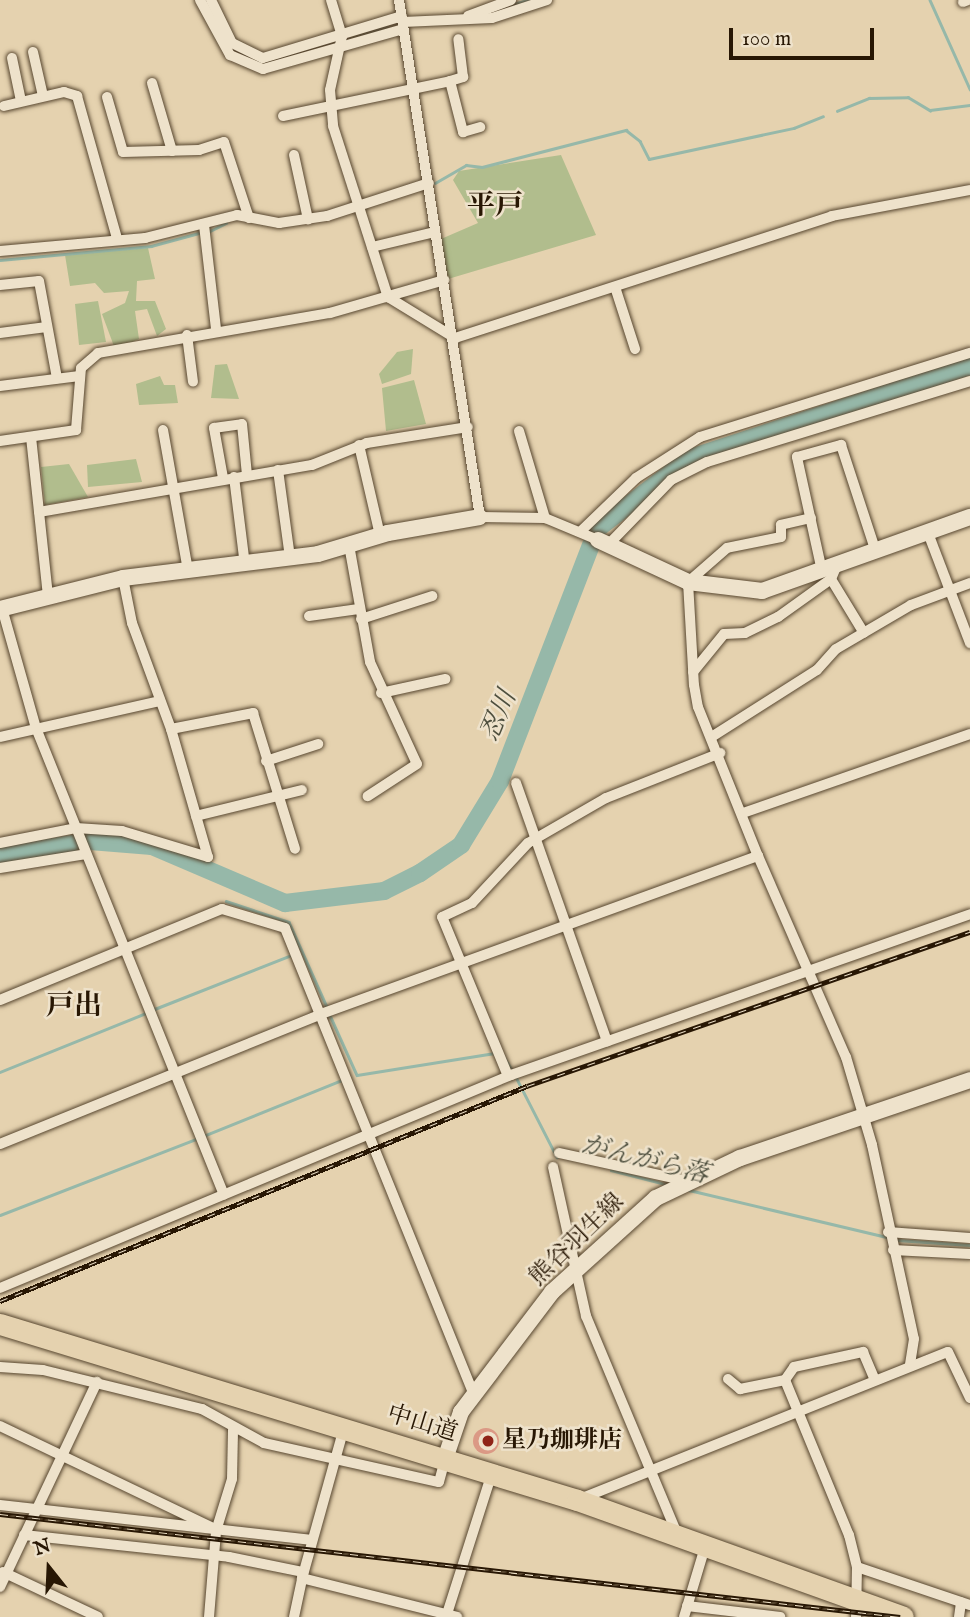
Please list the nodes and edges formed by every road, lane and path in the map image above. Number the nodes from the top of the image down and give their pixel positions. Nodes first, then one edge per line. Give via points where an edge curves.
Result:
1 (200, 0) edge
2 (211, 0) edge
3 (331, 0) edge
4 (399, 0) edge
5 (511, 0) edge
6 (547, 0) edge
7 (462, 19) junction
8 (403, 22) junction
9 (342, 36) junction
10 (458, 39) dead end
11 (338, 50) junction
12 (33, 52) dead end
13 (12, 58) dead end
14 (450, 81) junction
15 (152, 83) dead end
16 (413, 89) junction
17 (43, 96) junction
18 (107, 97) dead end
19 (21, 101) junction
20 (4, 106) dead end
21 (331, 107) junction
22 (282, 116) dead end
23 (480, 127) dead end
24 (172, 151) junction
25 (294, 155) dead end
26 (429, 183) junction
27 (970, 190) edge
28 (359, 208) junction
29 (249, 218) junction
30 (307, 219) junction
31 (204, 225) junction
32 (435, 232) junction
33 (117, 238) junction
34 (372, 247) junction
35 (0, 251) edge
36 (444, 280) junction
37 (0, 285) edge
38 (615, 290) junction
39 (388, 297) junction
40 (47, 327) junction
41 (216, 329) junction
42 (0, 333) edge
43 (187, 335) junction
44 (455, 338) junction
45 (635, 349) dead end
46 (970, 353) edge
47 (79, 376) junction
48 (57, 378) junction
49 (970, 381) edge
50 (194, 382) dead end
51 (0, 386) edge
52 (468, 427) junction
53 (163, 430) dead end
54 (519, 431) dead end
55 (31, 437) junction
56 (0, 441) edge
57 (359, 445) junction
58 (278, 470) junction
59 (247, 474) junction
60 (228, 478) junction
61 (173, 486) junction
62 (39, 512) junction
63 (480, 517) junction
64 (970, 517) edge
65 (811, 518) junction
66 (545, 519) junction
67 (928, 533) junction
68 (380, 535) junction
69 (594, 537) junction
70 (349, 545) junction
71 (876, 552) junction
72 (290, 558) junction
73 (245, 565) junction
74 (188, 571) junction
75 (830, 572) junction
76 (123, 578) junction
77 (688, 582) junction
78 (970, 583) edge
79 (952, 588) junction
80 (48, 596) junction
81 (432, 596) dead end
82 (1, 609) edge
83 (360, 614) junction
84 (309, 616) dead end
85 (864, 633) junction
86 (970, 643) edge
87 (693, 672) junction
88 (445, 679) dead end
89 (381, 693) junction
90 (160, 701) junction
91 (36, 728) junction
92 (171, 729) junction
93 (970, 734) edge
94 (713, 736) junction
95 (0, 737) edge
96 (318, 744) dead end
97 (720, 753) junction
98 (266, 761) junction
99 (516, 783) dead end
100 (302, 790) dead end
101 (278, 796) junction
102 (368, 796) dead end
103 (743, 813) junction
104 (196, 816) junction
105 (76, 830) junction
106 (535, 839) junction
107 (0, 843) edge
108 (295, 849) dead end
109 (85, 852) junction
110 (758, 856) junction
111 (0, 867) edge
112 (970, 914) edge
113 (566, 927) junction
114 (125, 949) junction
115 (461, 964) junction
116 (808, 971) junction
117 (0, 1000) edge
118 (322, 1014) junction
119 (607, 1041) junction
120 (175, 1073) junction
121 (513, 1074) junction
122 (970, 1080) edge
123 (863, 1118) junction
124 (370, 1136) junction
125 (0, 1144) edge
126 (559, 1153) dead end
127 (553, 1167) dead end
128 (679, 1185) junction
129 (224, 1195) junction
130 (970, 1238) edge
131 (890, 1242) junction
132 (970, 1254) edge
133 (576, 1266) junction
134 (0, 1289) edge
135 (0, 1324) edge
136 (910, 1365) junction
137 (0, 1367) edge
138 (874, 1378) junction
139 (728, 1379) dead end
140 (785, 1380) junction
141 (97, 1382) junction
142 (474, 1395) junction
143 (970, 1398) edge
144 (798, 1411) junction
145 (0, 1426) edge
146 (344, 1428) junction
147 (233, 1430) junction
148 (62, 1455) junction
149 (444, 1459) junction
150 (338, 1461) junction
151 (652, 1467) junction
152 (492, 1473) junction
153 (577, 1500) junction
154 (0, 1505) edge
155 (37, 1509) junction
156 (216, 1531) junction
157 (24, 1535) junction
158 (678, 1537) junction
159 (310, 1540) junction
160 (705, 1547) junction
161 (214, 1556) junction
162 (857, 1567) junction
163 (3, 1572) edge
164 (302, 1575) junction
165 (0, 1587) edge
166 (965, 1603) edge
167 (857, 1609) edge
168 (685, 1612) edge
169 (450, 1616) edge
170 (98, 1617) edge
171 (209, 1617) edge
172 (294, 1617) edge
173 (780, 1617) edge
174 (902, 1617) edge
175 (959, 1617) edge

1 - 11 street via 223,47 248,65 277,68
2 - 9 street via 232,43 262,58
3 - 9 street
4 - 8 street
5 - 7 street
6 - 7 street via 492,18
7 - 8 street
8 - 9 street
8 - 11 street
8 - 16 street
9 - 11 street
10 - 14 street via 463,78
11 - 21 street
12 - 17 street
13 - 19 street
14 - 16 street
14 - 23 street via 463,132
15 - 24 street
16 - 21 street
16 - 26 street
17 - 19 street
17 - 33 street via 77,96
18 - 24 street via 123,152
19 - 20 street
21 - 22 street
21 - 28 street
24 - 29 street via 224,142
25 - 30 street
26 - 28 street
26 - 32 street
27 - 38 street via 832,216
28 - 30 street
28 - 34 street
29 - 30 street via 279,223
29 - 31 street via 237,215
31 - 33 street via 145,238
31 - 41 street
32 - 34 street
32 - 36 street
33 - 35 street
34 - 39 street
36 - 39 street
36 - 44 street
37 - 40 street via 38,281
38 - 44 street via 539,308
38 - 45 street
39 - 41 street via 330,313
39 - 44 street
40 - 42 street
40 - 48 street
41 - 43 street
43 - 47 street via 98,352
43 - 50 street
44 - 52 street
46 - 69 street via 700,437 636,478
47 - 48 street
47 - 55 street via 76,430
48 - 51 street
49 - 69 street via 706,462 671,480
52 - 57 street
52 - 63 street
53 - 61 street
54 - 66 street
55 - 56 street
55 - 62 street
57 - 58 street via 312,465
57 - 68 street
58 - 59 street
58 - 72 street
59 - 60 street
59 - 60 street via 242,424 214,428
60 - 61 street
60 - 73 street
61 - 62 street
61 - 74 street
62 - 80 street
63 - 66 street
63 - 68 street
64 - 67 street
65 - 71 street via 797,457 841,445
65 - 75 street
65 - 77 street via 780,525 781,537 727,548
66 - 69 street
67 - 71 street
67 - 79 street
68 - 70 street
69 - 77 street
70 - 72 street
70 - 83 street
71 - 75 street
72 - 73 street
73 - 74 street
74 - 76 street
75 - 77 street via 762,591
75 - 85 street
75 - 87 street via 778,617 745,632 724,634
76 - 80 street
76 - 90 street via 132,623
77 - 87 street
78 - 79 street
79 - 85 street
79 - 86 street
80 - 82 street
81 - 83 street
82 - 91 street
83 - 84 street
83 - 89 street
85 - 94 street
87 - 94 street via 698,707
88 - 89 street
89 - 102 street via 418,764
90 - 91 street
90 - 92 street
91 - 95 street
91 - 105 street
92 - 98 street via 253,713
92 - 104 street
93 - 103 street
94 - 97 street
96 - 98 street
97 - 103 street
97 - 106 street via 606,798
98 - 101 street
99 - 106 street
100 - 101 street
101 - 104 street
101 - 108 street
103 - 110 street
104 - 105 street via 208,857 122,831
105 - 107 street
105 - 109 street
106 - 113 street
106 - 115 street via 472,903 442,917
109 - 111 street
109 - 114 street
110 - 113 street
110 - 116 street
112 - 116 street
113 - 115 street
113 - 119 street
114 - 117 street
114 - 118 street via 222,909 285,928
114 - 120 street
115 - 118 street
115 - 121 street via 501,1058
116 - 119 street
116 - 123 street via 846,1057
118 - 120 street
118 - 124 street
119 - 121 street
120 - 125 street
120 - 129 street
121 - 124 street
122 - 123 street, 熊谷羽生線
123 - 128 street, 熊谷羽生線
123 - 131 street
124 - 129 street
124 - 142 street
126 - 128 street
127 - 133 street
128 - 133 street, 熊谷羽生線
129 - 134 street
130 - 131 street
131 - 132 street
131 - 136 street via 914,1339
133 - 142 street, 熊谷羽生線
133 - 151 street via 586,1316 607,1373
135 - 146 highway, 中山道
136 - 138 street
136 - 143 street via 948,1352
137 - 141 street
138 - 140 street via 863,1352 793,1367
138 - 144 street
139 - 140 street via 740,1388
140 - 144 street
141 - 147 street via 202,1409
141 - 148 street
142 - 149 street, 熊谷羽生線
144 - 151 street
144 - 162 street
145 - 148 street
146 - 149 highway, 中山道
146 - 150 street
147 - 150 street
147 - 156 street via 232,1479
148 - 155 street
148 - 156 street
149 - 150 street via 439,1482
149 - 152 highway, 中山道
150 - 159 street
151 - 153 street
151 - 158 street
152 - 153 highway, 中山道
152 - 169 street
153 - 158 highway, 中山道
154 - 155 street
155 - 156 street
155 - 157 street
156 - 159 street
156 - 161 street
157 - 161 street
157 - 163 street
158 - 160 highway, 中山道
159 - 164 street
160 - 167 highway, 中山道
160 - 168 street
161 - 164 street
161 - 171 street
162 - 166 street
162 - 167 street
163 - 165 street
163 - 170 street
164 - 169 street
164 - 172 street
166 - 175 street
167 - 174 highway, 中山道
168 - 173 street

